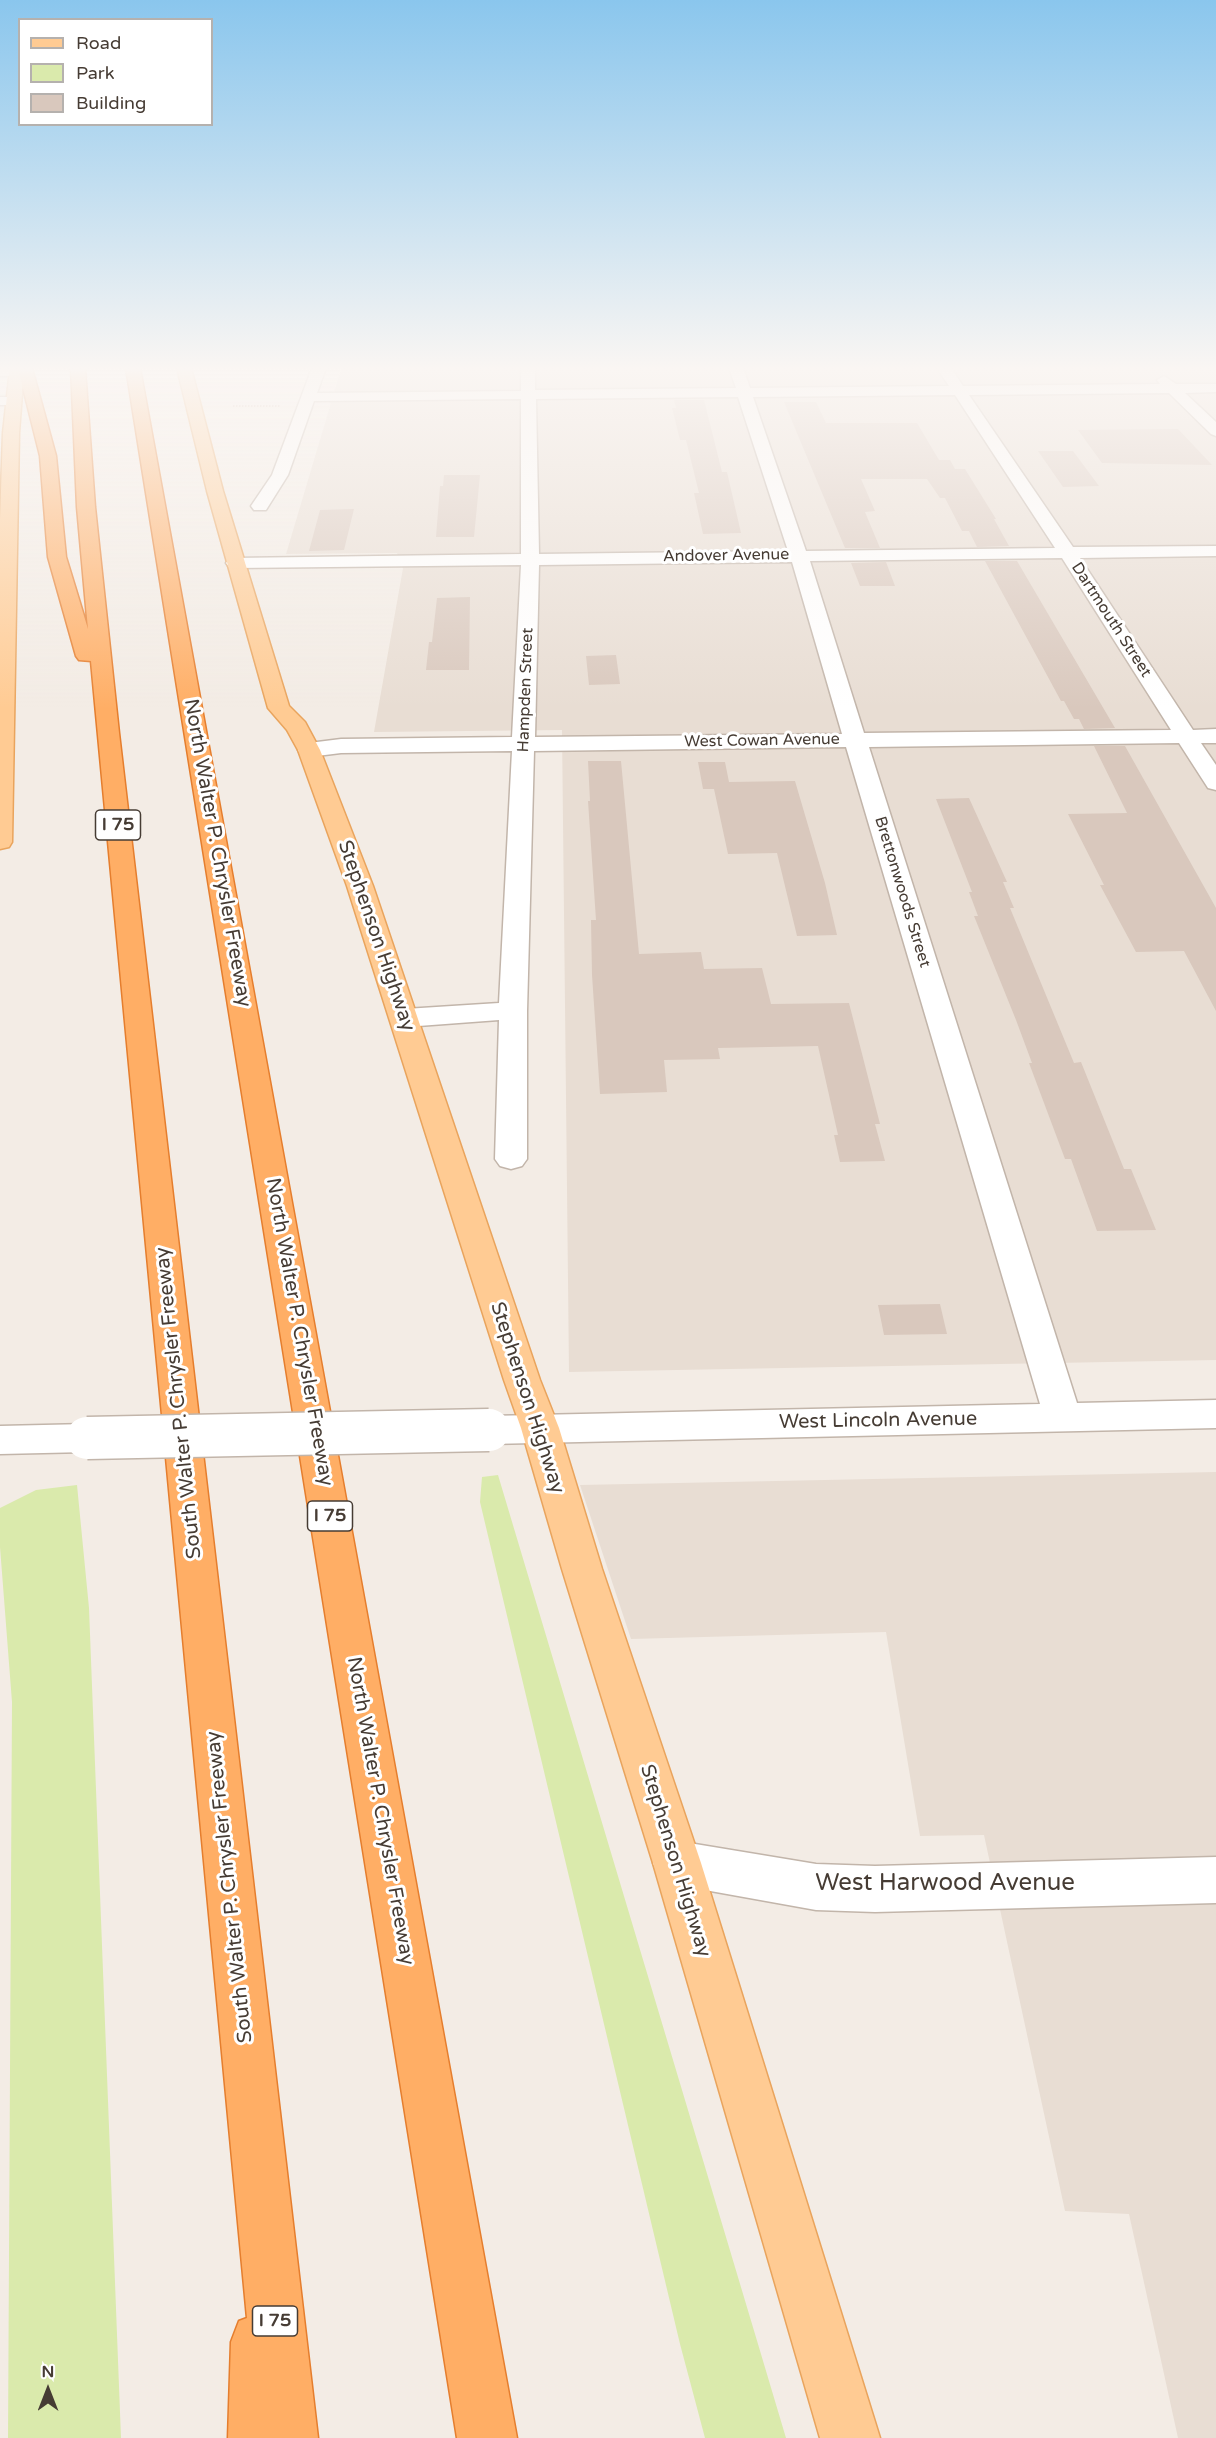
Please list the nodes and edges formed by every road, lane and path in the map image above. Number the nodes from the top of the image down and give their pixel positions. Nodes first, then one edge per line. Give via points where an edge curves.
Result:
1 (52, 482) edge
2 (85, 482) edge
3 (153, 482) edge
4 (214, 482) edge
5 (275, 482) edge
6 (529, 482) edge
7 (774, 482) edge
8 (1021, 482) edge
9 (5, 493) edge
10 (260, 506) dead end
11 (5, 531) edge
12 (1216, 551) edge
13 (1068, 553) junction
14 (799, 556) junction
15 (530, 559) junction
16 (235, 563) junction
17 (108, 733) junction
18 (1216, 735) edge
19 (1186, 736) junction
20 (855, 740) junction
21 (524, 744) junction
22 (309, 750) junction
23 (1, 751) edge
24 (1216, 783) edge
25 (0, 842) edge
26 (513, 1011) junction
27 (405, 1018) junction
28 (511, 1159) dead end
29 (1216, 1414) edge
30 (1063, 1417) junction
31 (540, 1428) junction
32 (0, 1440) edge
33 (677, 1863) junction
34 (1216, 1880) edge
35 (263, 2205) junction
36 (258, 2438) edge
37 (288, 2438) edge
38 (487, 2438) edge
39 (850, 2438) edge

1 - 17 highway via 57,557
2 - 17 highway, South Walter P. Chrysler Freeway / I 75
3 - 38 highway, North Walter P. Chrysler Freeway / I 75
4 - 16 main road, Stephenson Highway
5 - 10 street
6 - 15 street, Hampden Street
7 - 14 street, Brettonwoods Street
8 - 13 street, Dartmouth Street
9 - 11 main road
11 - 23 main road
12 - 13 street, Andover Avenue
13 - 14 street, Andover Avenue
13 - 19 street, Dartmouth Street
14 - 15 street, Andover Avenue
14 - 20 street, Brettonwoods Street
15 - 16 street, Andover Avenue
15 - 21 street, Hampden Street
16 - 22 main road, Stephenson Highway via 279,708 297,727
17 - 35 highway, South Walter P. Chrysler Freeway / I 75
18 - 19 street, West Cowan Avenue
19 - 20 street, West Cowan Avenue
19 - 24 street, Dartmouth Street
20 - 21 street, West Cowan Avenue
20 - 30 street, Brettonwoods Street
21 - 22 street, West Cowan Avenue
21 - 26 street, Hampden Street
22 - 27 main road, Stephenson Highway
23 - 25 main road
26 - 27 street
26 - 28 street, Hampden Street
27 - 31 main road, Stephenson Highway
29 - 30 street, West Lincoln Avenue
30 - 31 street, West Lincoln Avenue
31 - 32 street, West Lincoln Avenue, bridge
31 - 33 main road, Stephenson Highway
33 - 34 street, West Harwood Avenue via 816,1887 874,1889
33 - 39 main road, Stephenson Highway
35 - 36 highway
35 - 37 highway, South Walter P. Chrysler Freeway / I 75

